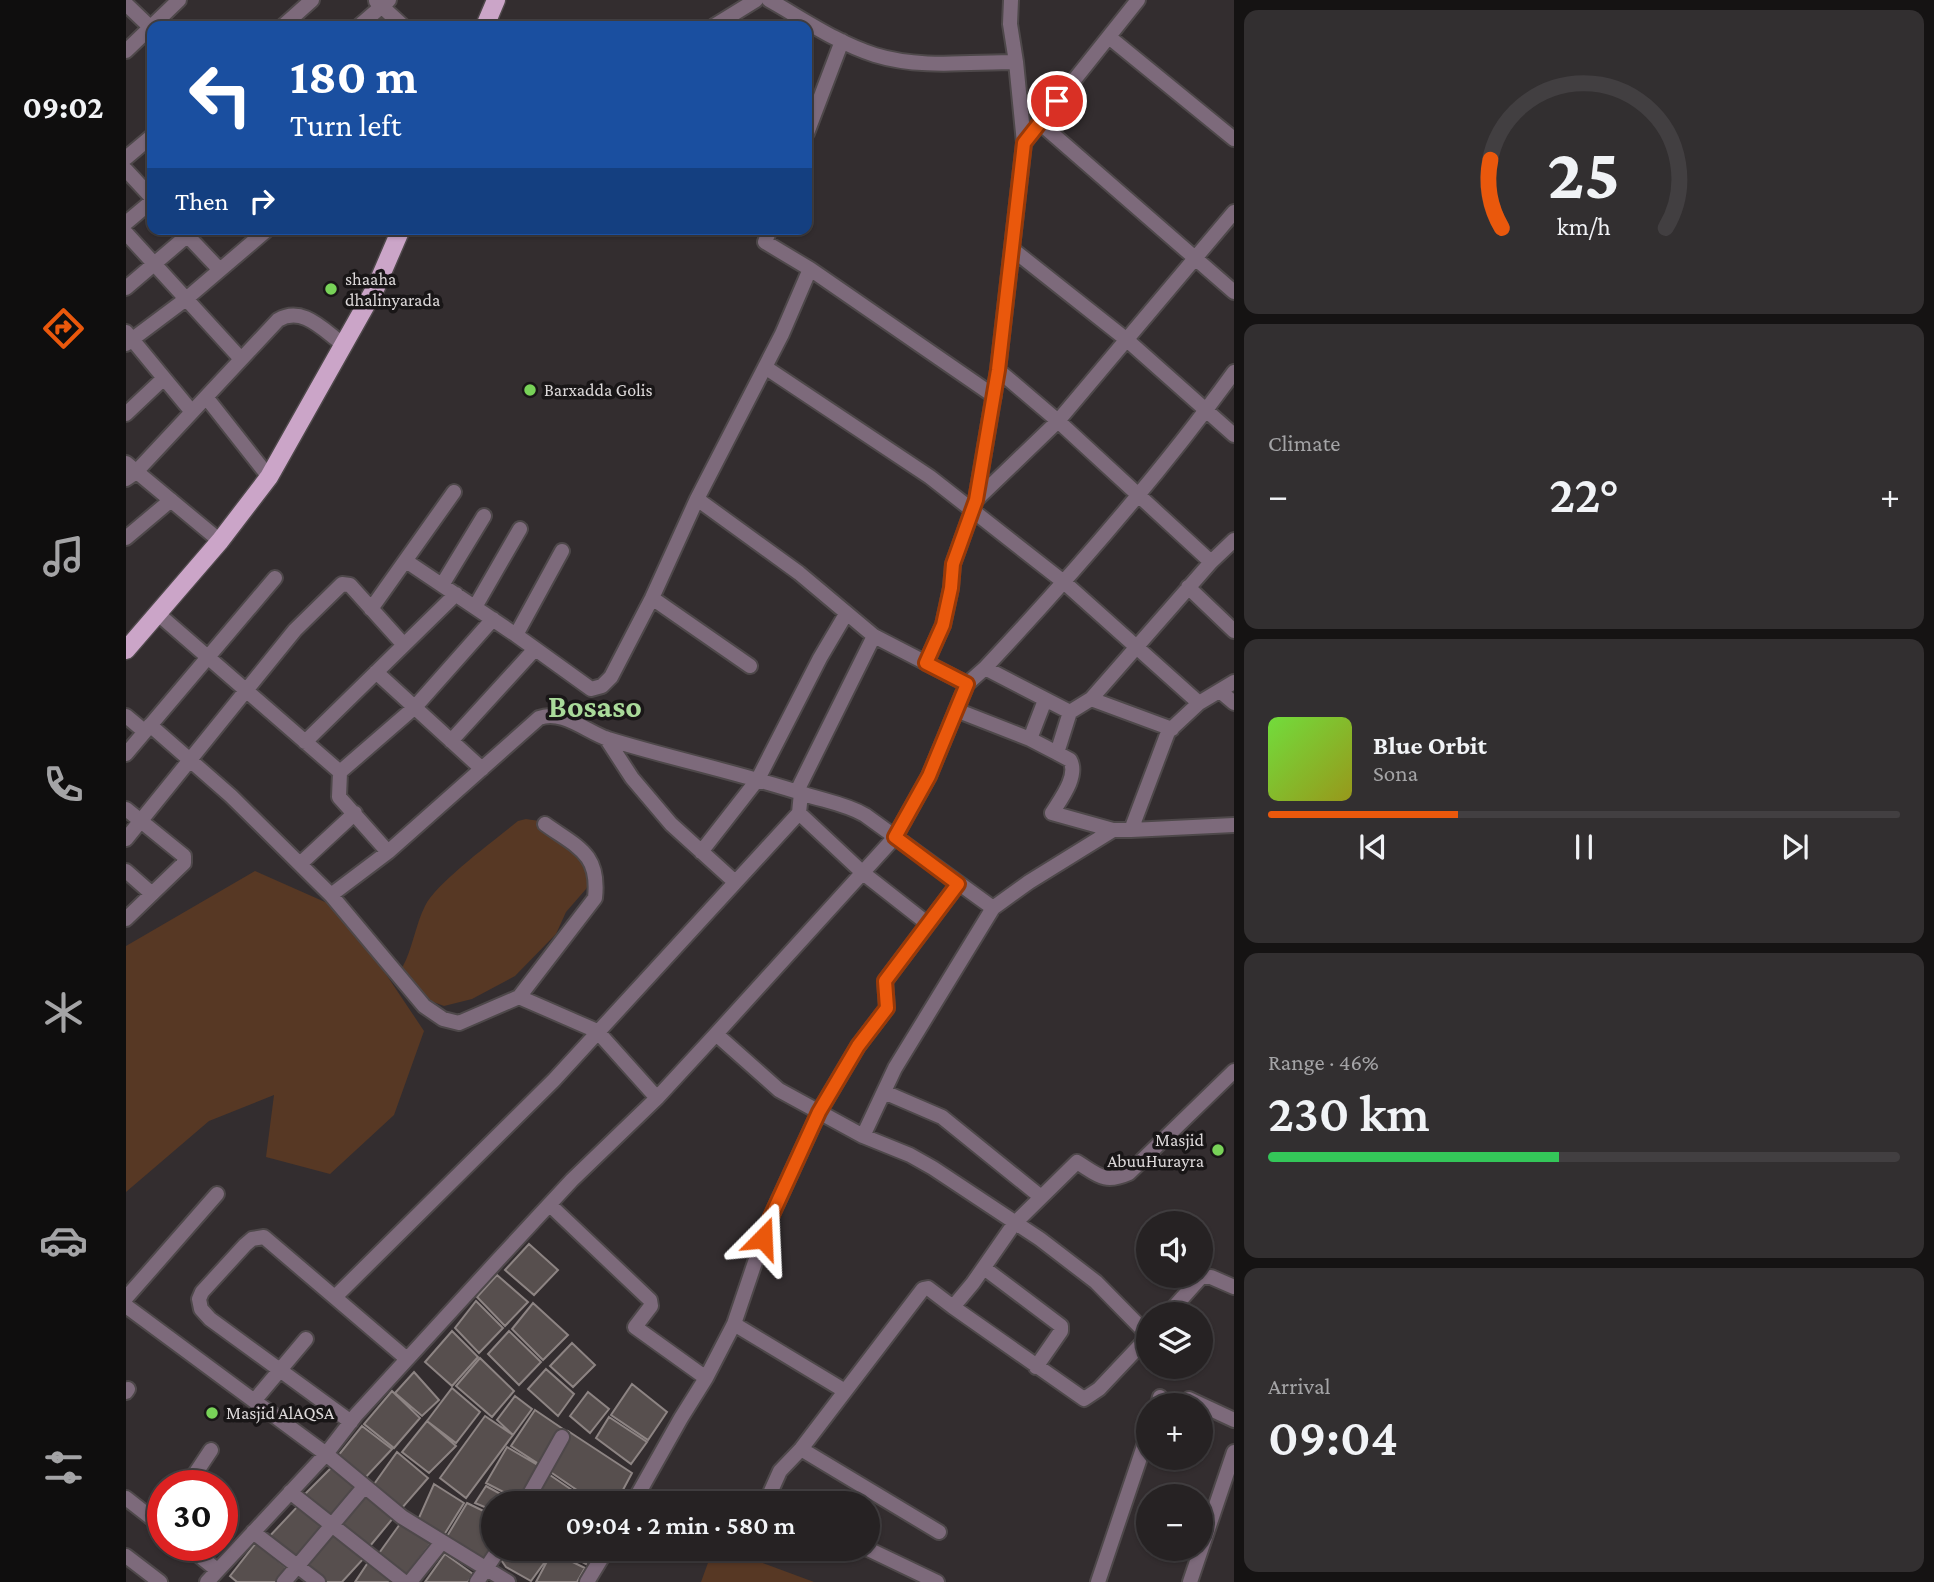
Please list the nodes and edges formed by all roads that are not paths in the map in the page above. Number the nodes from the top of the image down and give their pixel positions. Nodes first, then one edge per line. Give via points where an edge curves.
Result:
1 (179, 0) edge
2 (312, 0) edge
3 (496, 0) edge
4 (756, 0) edge
5 (769, 0) edge
6 (1011, 0) edge
7 (1138, 0) edge
8 (382, 2) edge
9 (129, 6) edge
10 (156, 21) edge
11 (289, 21) edge
12 (364, 21) edge
13 (399, 21) edge
14 (487, 21) edge
15 (721, 21) edge
16 (806, 21) edge
17 (147, 24) edge
18 (812, 24) edge
19 (147, 30) edge
20 (1109, 37) junction
21 (842, 41) junction
22 (128, 46) edge
23 (1016, 62) junction
24 (812, 120) edge
25 (1040, 123) junction
26 (1234, 139) edge
27 (147, 140) edge
28 (1024, 143) junction
29 (126, 158) edge
30 (126, 170) edge
31 (147, 193) edge
32 (147, 204) edge
33 (1234, 212) edge
34 (126, 223) edge
35 (126, 233) edge
36 (184, 235) edge
37 (191, 235) edge
38 (261, 235) edge
39 (398, 235) edge
40 (768, 235) edge
41 (1012, 249) junction
42 (1196, 259) junction
43 (154, 264) junction
44 (219, 269) junction
45 (810, 269) junction
46 (126, 288) edge
47 (1234, 292) edge
48 (186, 299) junction
49 (128, 338) edge
50 (1127, 340) junction
51 (344, 345) junction
52 (241, 359) junction
53 (765, 367) junction
54 (998, 370) junction
55 (1234, 372) edge
56 (164, 378) junction
57 (994, 396) junction
58 (206, 397) junction
59 (192, 412) junction
60 (1205, 412) junction
61 (126, 414) edge
62 (1058, 421) junction
63 (1234, 435) edge
64 (129, 472) edge
65 (269, 477) junction
66 (454, 492) dead end
67 (1138, 495) junction
68 (696, 499) junction
69 (171, 500) junction
70 (974, 506) junction
71 (484, 516) dead end
72 (520, 529) dead end
73 (126, 537) edge
74 (1234, 540) edge
75 (220, 541) junction
76 (562, 551) dead end
77 (406, 561) junction
78 (1211, 562) junction
79 (275, 578) dead end
80 (1065, 583) junction
81 (442, 585) junction
82 (1188, 587) junction
83 (456, 594) junction
84 (652, 598) junction
85 (475, 607) junction
86 (371, 610) junction
87 (157, 613) junction
88 (846, 614) junction
89 (493, 619) junction
90 (1234, 631) edge
91 (516, 635) junction
92 (874, 636) junction
93 (404, 645) junction
94 (1136, 647) junction
95 (535, 649) junction
96 (126, 650) edge
97 (208, 657) junction
98 (926, 663) junction
99 (750, 666) dead end
100 (985, 668) junction
101 (376, 672) junction
102 (1234, 682) edge
103 (967, 684) junction
104 (247, 692) junction
105 (1221, 692) junction
106 (1091, 699) junction
107 (1045, 700) junction
108 (1199, 703) junction
109 (1234, 703) edge
110 (415, 707) junction
111 (956, 709) junction
112 (1070, 712) junction
113 (126, 716) edge
114 (147, 728) junction
115 (1172, 729) junction
116 (606, 738) junction
117 (1030, 739) junction
118 (452, 741) junction
119 (305, 742) junction
120 (1057, 753) junction
121 (126, 754) edge
122 (190, 761) junction
123 (482, 769) junction
124 (340, 772) junction
125 (758, 779) junction
126 (799, 792) junction
127 (126, 808) edge
128 (355, 813) junction
129 (799, 813) junction
130 (141, 822) junction
131 (545, 824) dead end
132 (1234, 825) edge
133 (1113, 830) junction
134 (1131, 830) junction
135 (895, 837) junction
136 (126, 839) edge
137 (388, 852) junction
138 (701, 852) junction
139 (300, 864) junction
140 (126, 871) edge
141 (863, 873) junction
142 (735, 882) junction
143 (958, 884) junction
144 (151, 893) junction
145 (331, 895) junction
146 (993, 908) junction
147 (126, 919) edge
148 (928, 924) junction
149 (519, 998) junction
150 (597, 1031) junction
151 (716, 1034) junction
152 (1234, 1071) edge
153 (884, 1092) junction
154 (657, 1098) junction
155 (819, 1112) junction
156 (863, 1136) junction
157 (217, 1194) dead end
158 (1041, 1197) junction
159 (550, 1205) junction
160 (1014, 1224) junction
161 (984, 1268) junction
162 (1234, 1287) edge
163 (335, 1297) junction
164 (126, 1298) edge
165 (1179, 1302) edge
166 (126, 1306) edge
167 (953, 1307) junction
168 (734, 1324) junction
169 (1136, 1324) edge
170 (306, 1339) dead end
171 (1136, 1349) edge
172 (407, 1359) junction
173 (1036, 1367) junction
174 (280, 1370) junction
175 (706, 1378) junction
176 (845, 1391) junction
177 (254, 1401) junction
178 (1213, 1410) edge
179 (1234, 1420) edge
180 (351, 1422) junction
181 (562, 1437) dead end
182 (801, 1449) junction
183 (211, 1450) dead end
184 (1234, 1452) edge
185 (326, 1454) junction
186 (198, 1470) edge
187 (1136, 1470) edge
188 (364, 1487) junction
189 (532, 1491) edge
190 (640, 1491) edge
191 (771, 1491) edge
192 (290, 1492) junction
193 (126, 1498) edge
194 (147, 1513) edge
195 (332, 1524) junction
196 (253, 1532) junction
197 (939, 1532) dead end
198 (442, 1542) junction
199 (880, 1555) edge
200 (126, 1556) edge
201 (206, 1561) edge
202 (491, 1561) edge
203 (600, 1561) edge
204 (298, 1566) junction
205 (486, 1569) junction
206 (217, 1570) junction
207 (160, 1582) edge
208 (207, 1582) edge
209 (284, 1582) edge
210 (318, 1582) edge
211 (404, 1582) edge
212 (410, 1582) edge
213 (477, 1582) edge
214 (508, 1582) edge
215 (587, 1582) edge
216 (937, 1582) edge
217 (1098, 1582) edge
218 (1189, 1582) edge

1 - 10 street
2 - 11 street
3 - 14 main road
4 - 15 street
5 - 16 street
6 - 23 street
7 - 20 street
8 - 12 street
8 - 13 street
9 - 17 street
18 - 21 street
19 - 22 street
20 - 25 street
20 - 26 street
21 - 23 street via 904,61
21 - 24 street
23 - 28 street
25 - 28 street
25 - 42 street
27 - 29 street
28 - 41 street
30 - 31 street
32 - 34 street
33 - 42 street
35 - 43 street
36 - 43 street
37 - 44 street
38 - 44 street
39 - 51 main road
40 - 45 street via 765,242
41 - 50 street
41 - 54 street
42 - 47 street
42 - 50 street
43 - 46 street
43 - 48 street
44 - 48 street
45 - 53 street
45 - 57 street
48 - 49 street
48 - 52 street
49 - 56 street
50 - 60 street
50 - 62 street
51 - 52 street via 302,315 288,314
51 - 65 main road
52 - 58 street
53 - 68 street
53 - 70 street
54 - 57 street
54 - 62 street
55 - 60 street
56 - 59 street
56 - 61 street
57 - 70 street
58 - 59 street
58 - 65 street
59 - 64 street
60 - 63 street
60 - 67 street
62 - 67 street
62 - 70 street
64 - 69 street
65 - 75 main road
66 - 77 street
67 - 78 street
67 - 80 street
68 - 84 street
68 - 88 street via 799,573
69 - 73 street
69 - 75 street
70 - 80 street
70 - 98 street via 953,564 943,625
71 - 81 street
72 - 85 street
74 - 78 street
75 - 87 main road
76 - 91 street
77 - 81 street
77 - 86 street
78 - 82 street
79 - 97 street
80 - 94 street
80 - 100 street
81 - 83 street
82 - 90 street
82 - 94 street
83 - 85 street
83 - 93 street
84 - 95 street via 602,686 591,689
84 - 99 street
85 - 89 street
86 - 93 street
86 - 104 street via 350,585 342,584 295,630
87 - 96 main road
87 - 97 street
88 - 92 street
88 - 125 street
89 - 91 street
89 - 110 street
91 - 95 street
92 - 98 street
92 - 126 street
93 - 101 street
94 - 106 street
94 - 108 street
95 - 118 street
97 - 104 street
97 - 114 street
98 - 103 street
100 - 103 street
100 - 107 street
101 - 110 street
101 - 119 street
102 - 105 street
103 - 111 street
104 - 119 street
104 - 122 street
105 - 108 street
105 - 109 street
106 - 112 street
106 - 115 street
107 - 112 street
107 - 117 street
108 - 115 street
110 - 118 street
110 - 124 street
111 - 117 street
111 - 135 street via 929,776
112 - 120 street
113 - 114 street
114 - 121 street
114 - 122 street
115 - 134 street
116 - 123 street via 548,714
116 - 125 street
116 - 138 street via 632,778
117 - 120 street
118 - 123 street
119 - 124 street
120 - 133 street via 1073,765 1070,781 1052,813
122 - 130 street
122 - 139 street
123 - 137 street
124 - 128 street via 339,797
125 - 126 street
125 - 138 street
126 - 129 street
126 - 135 street via 861,813
127 - 130 street
128 - 137 street
128 - 139 street
129 - 141 street
129 - 142 street
130 - 136 street
130 - 144 street via 184,856 184,863
131 - 149 street via 589,857 597,880 595,898
132 - 134 street
133 - 134 street
133 - 146 street
135 - 141 street
135 - 143 street
137 - 145 street
138 - 142 street
139 - 145 street
140 - 144 street
141 - 148 street
141 - 151 street
142 - 150 street
143 - 146 street
143 - 148 street
144 - 147 street
145 - 149 street via 411,993 443,1019 459,1023
146 - 153 street
148 - 155 street via 885,981 887,1008
149 - 150 street
150 - 154 street
150 - 163 street
151 - 154 street
151 - 155 street via 779,1090
152 - 158 street via 1129,1173 1106,1179 1077,1162
153 - 156 street
153 - 158 street via 942,1117
154 - 159 street
155 - 156 street
155 - 168 street via 769,1221
156 - 160 street via 933,1168
157 - 164 street
158 - 160 street
159 - 172 street
159 - 175 street via 650,1300 652,1306 635,1327
160 - 161 street
160 - 169 street via 1096,1282
161 - 167 street
161 - 173 street via 1062,1326
162 - 165 street via 1201,1277
163 - 172 street
163 - 174 street via 264,1237 245,1245 202,1292 198,1299 210,1320
166 - 177 street
167 - 173 street
167 - 176 street via 935,1292 923,1289
168 - 175 street
168 - 176 street
170 - 174 street
171 - 173 street via 1084,1399
172 - 180 street
174 - 177 street
174 - 180 street
175 - 190 street
176 - 182 street
177 - 185 street
178 - 179 street
180 - 185 street
181 - 189 street
182 - 191 street via 775,1479
182 - 197 street
183 - 186 street
184 - 218 street
185 - 188 street
185 - 192 street
187 - 217 street
188 - 195 street
188 - 198 street
192 - 195 street
192 - 196 street
193 - 194 street
195 - 204 street
195 - 211 street
196 - 204 street
196 - 206 street
198 - 205 street
198 - 212 street
199 - 216 street
200 - 207 street
201 - 206 street
202 - 205 street
203 - 215 street
204 - 209 street
204 - 210 street
205 - 213 street
205 - 214 street
206 - 208 street

